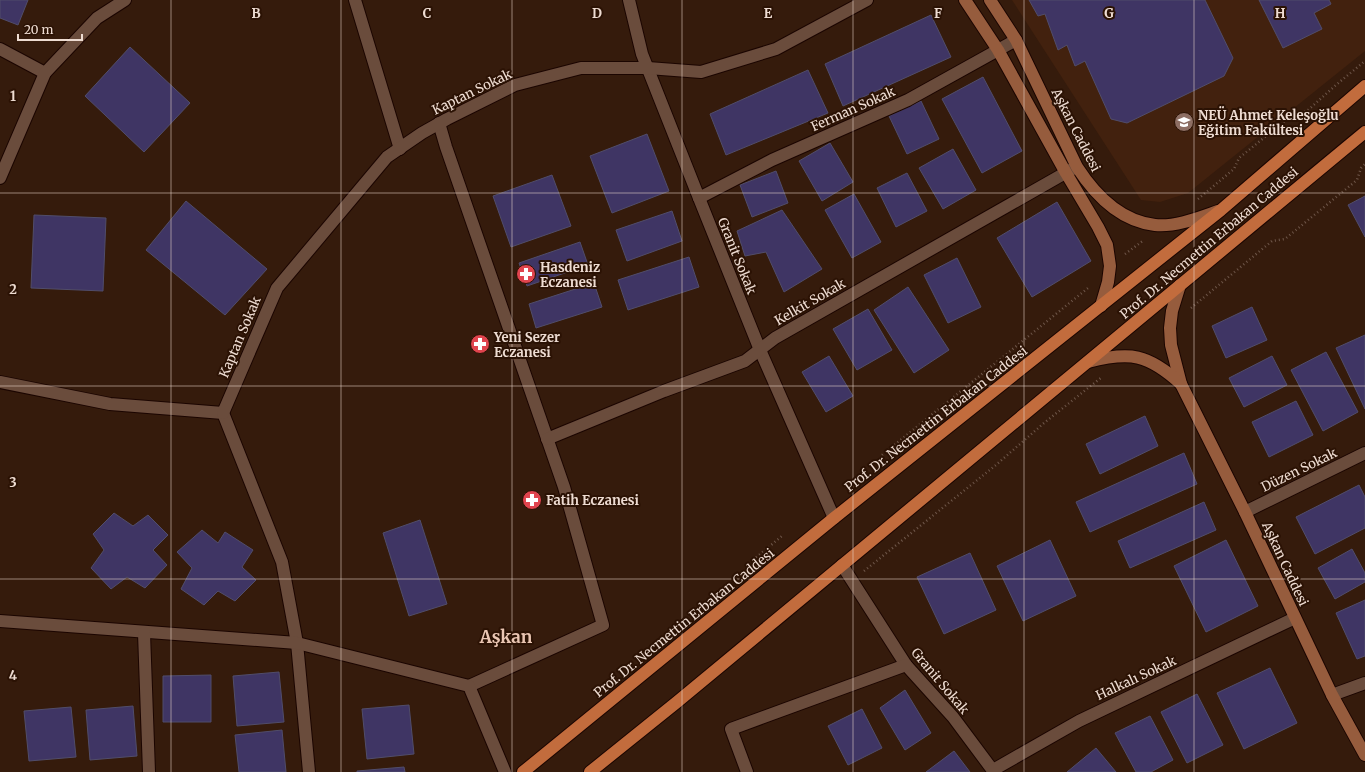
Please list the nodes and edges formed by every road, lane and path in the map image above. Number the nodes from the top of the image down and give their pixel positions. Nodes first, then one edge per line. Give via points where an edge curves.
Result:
1 (125, 0) edge
2 (356, 0) edge
3 (629, 0) edge
4 (867, 0) edge
5 (965, 0) edge
6 (990, 0) edge
7 (1016, 40) junction
8 (0, 49) edge
9 (998, 50) junction
10 (1365, 61) edge
11 (648, 68) junction
12 (45, 73) junction
13 (1365, 86) edge
14 (439, 123) junction
15 (1365, 132) edge
16 (400, 149) junction
17 (1365, 164) edge
18 (1077, 167) junction
19 (1066, 173) junction
20 (0, 178) edge
21 (699, 198) junction
22 (1194, 202) dead end
23 (1221, 210) junction
24 (1152, 224) junction
25 (1110, 266) junction
26 (1180, 285) junction
27 (1091, 286) dead end
28 (1101, 306) junction
29 (1171, 324) junction
30 (760, 350) junction
31 (1088, 362) junction
32 (1105, 375) dead end
33 (0, 382) edge
34 (1181, 384) junction
35 (223, 413) junction
36 (547, 439) junction
37 (1365, 453) edge
38 (877, 460) dead end
39 (1245, 512) junction
40 (834, 518) junction
41 (786, 533) dead end
42 (751, 562) dead end
43 (842, 565) junction
44 (853, 581) junction
45 (1295, 618) junction
46 (0, 621) edge
47 (144, 633) junction
48 (297, 643) junction
49 (906, 665) junction
50 (1365, 684) edge
51 (469, 686) junction
52 (1332, 695) junction
53 (1365, 755) edge
54 (993, 771) edge
55 (149, 772) edge
56 (309, 772) edge
57 (505, 772) edge
58 (523, 772) edge
59 (590, 772) edge
60 (747, 772) edge

1 - 12 street via 97,18
2 - 16 street
3 - 11 street, Granit Sokak via 642,54
4 - 11 street, Kaptan Sokak via 776,50 701,72
5 - 9 street
6 - 7 street, Aşkan Caddesi
7 - 9 street, Ferman Sokak
7 - 18 street, Aşkan Caddesi
8 - 12 street
9 - 19 street
9 - 21 street, Ferman Sokak via 908,100 772,160
10 - 22 path via 1307,111 1292,115 1239,158 1234,169
11 - 14 street, Kaptan Sokak via 581,68 515,85
11 - 21 street, Granit Sokak
12 - 20 street
13 - 23 main road, Prof. Dr. Necmettin Erbakan Caddesi
14 - 16 street, Kaptan Sokak
14 - 36 street
15 - 26 main road, Prof. Dr. Necmettin Erbakan Caddesi
16 - 35 street, Kaptan Sokak via 387,157 277,288
17 - 29 path via 1357,180 1351,185 1285,239 1272,241
18 - 19 street, Kelkit Sokak
18 - 24 street, Aşkan Caddesi via 1087,184 1116,211
19 - 25 street via 1107,245
19 - 30 street, Kelkit Sokak via 774,338
21 - 30 street, Granit Sokak
23 - 24 street, Aşkan Caddesi via 1194,220 1174,224
23 - 28 main road, Prof. Dr. Necmettin Erbakan Caddesi
24 - 25 path via 1148,236
25 - 28 street
26 - 29 street via 1172,310
26 - 31 main road, Prof. Dr. Necmettin Erbakan Caddesi
27 - 38 path
28 - 40 main road, Prof. Dr. Necmettin Erbakan Caddesi
29 - 34 street via 1171,345
30 - 36 street, Kelkit Sokak via 746,361
30 - 40 street, Granit Sokak
31 - 34 street via 1133,356 1152,361 1168,371
31 - 43 main road, Prof. Dr. Necmettin Erbakan Caddesi
32 - 44 path
33 - 35 street via 110,404
34 - 39 street, Aşkan Caddesi
35 - 48 street via 282,562
36 - 51 street via 564,487 603,625
37 - 39 street, Düzen Sokak
39 - 45 street, Aşkan Caddesi
40 - 58 main road, Prof. Dr. Necmettin Erbakan Caddesi
41 - 42 path
43 - 44 street, Granit Sokak
43 - 59 main road, Prof. Dr. Necmettin Erbakan Caddesi
44 - 49 street, Granit Sokak
45 - 52 street, Aşkan Caddesi
45 - 54 street, Halkalı Sokak via 1079,721
46 - 47 street
47 - 48 street
47 - 55 street
48 - 51 street
48 - 56 street
49 - 54 street, Granit Sokak via 953,717
49 - 60 street via 731,729
50 - 52 street
51 - 57 street
52 - 53 street, Aşkan Caddesi

